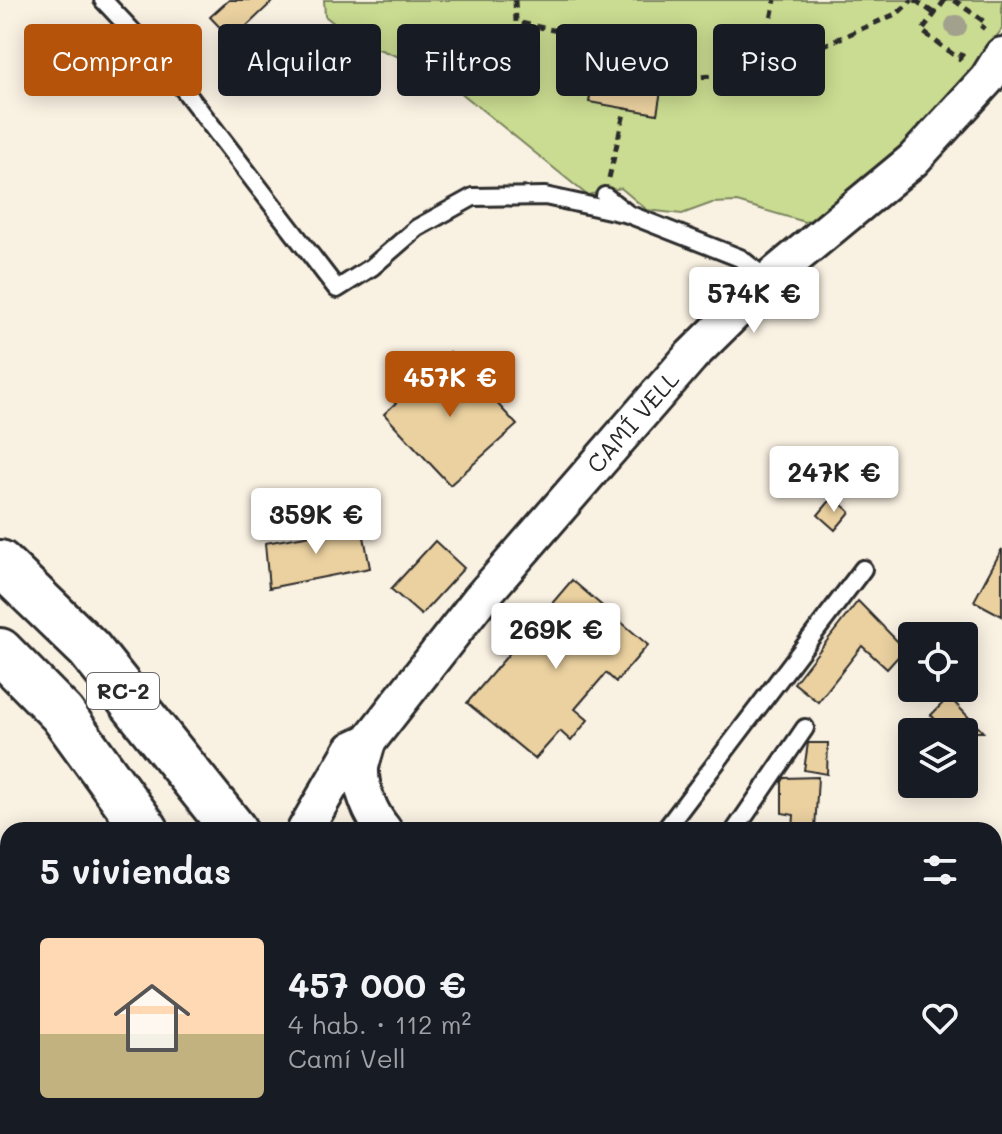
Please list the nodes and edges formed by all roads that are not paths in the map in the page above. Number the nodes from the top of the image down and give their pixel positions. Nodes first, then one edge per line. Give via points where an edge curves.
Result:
1 (103, 0) edge
2 (992, 66) edge
3 (605, 196) road end
4 (628, 214) junction
5 (768, 280) junction
6 (0, 563) edge
7 (863, 569) dead end
8 (0, 651) edge
9 (805, 728) dead end
10 (368, 742) junction
11 (140, 822) edge
12 (228, 822) edge
13 (310, 822) edge
14 (377, 822) edge
15 (671, 822) edge
16 (740, 822) edge

1 - 4 lane via 168,69 337,289 417,228 473,197 545,196
2 - 5 street, CAMÍ VELL via 913,160
3 - 4 lane
4 - 5 lane via 740,258
5 - 10 street, CAMÍ VELL via 691,356 479,600
6 - 12 main road, RC-2 via 89,649
7 - 15 lane
8 - 11 main road, RC-2 via 62,714
9 - 16 lane
10 - 13 street, CAMÍ VELL via 352,749
10 - 14 street via 361,769

